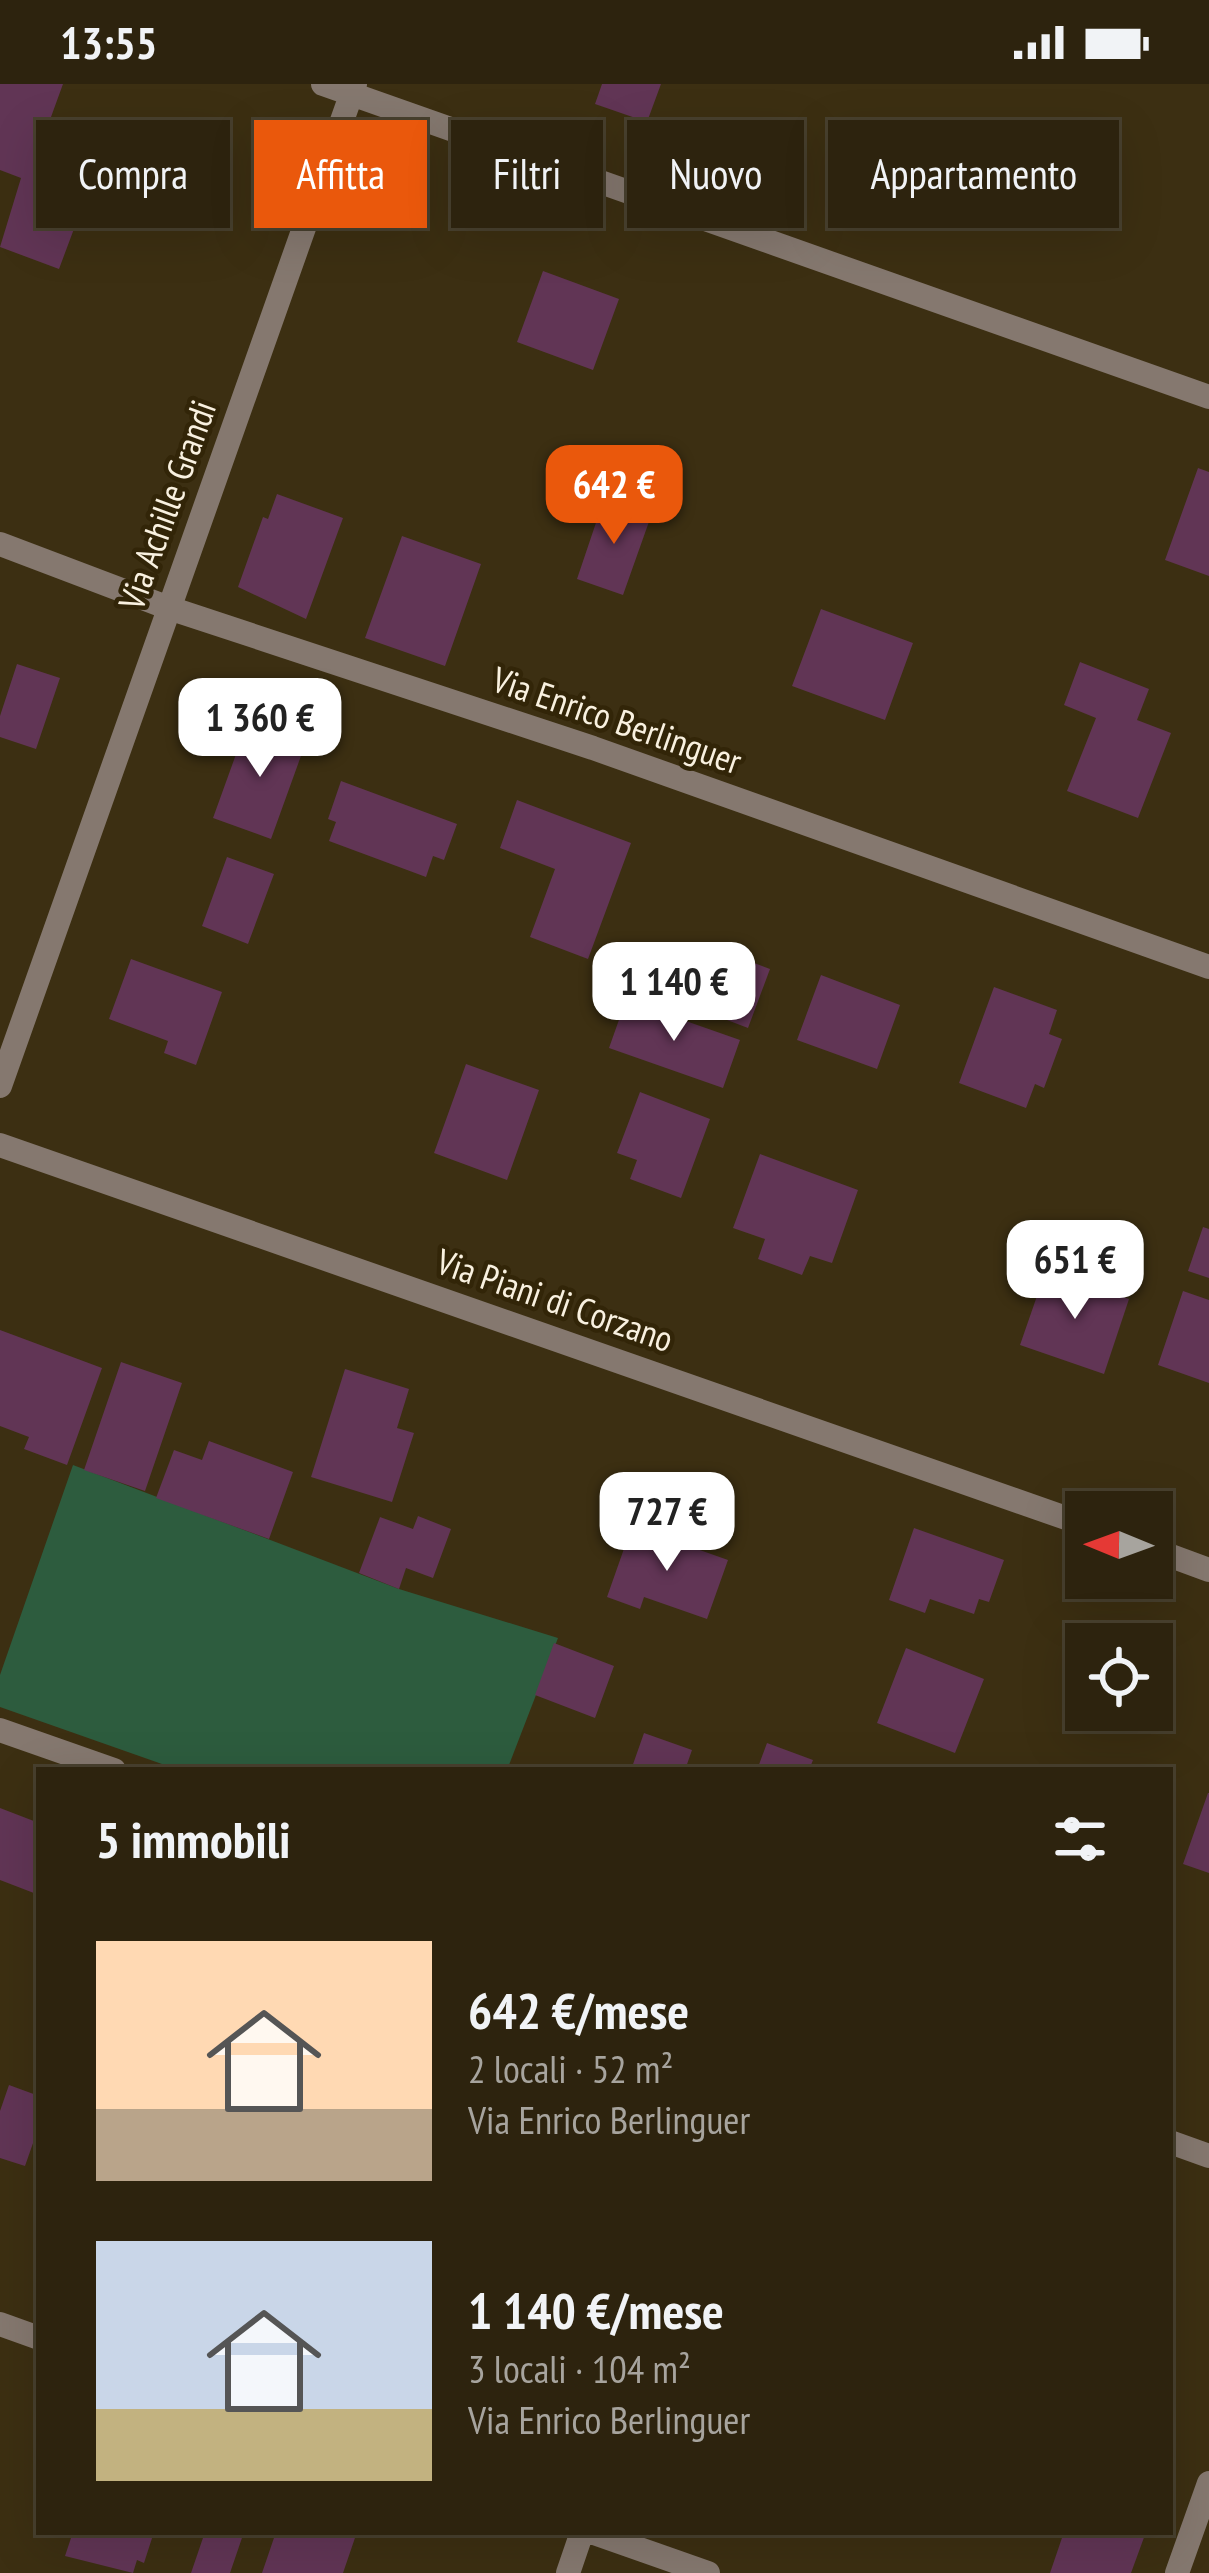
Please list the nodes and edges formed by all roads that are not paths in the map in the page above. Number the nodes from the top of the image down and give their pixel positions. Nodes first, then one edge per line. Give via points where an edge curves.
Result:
1 (323, 84) edge
2 (354, 89) edge
3 (1209, 397) edge
4 (0, 544) edge
5 (169, 608) junction
6 (1209, 968) edge
7 (0, 1086) edge
8 (0, 1145) edge
9 (1065, 1518) edge
10 (1173, 1557) edge
11 (1209, 1570) edge
12 (0, 1730) edge
13 (105, 1767) edge
14 (1173, 2144) edge
15 (1209, 2156) edge
16 (0, 2324) edge
17 (36, 2337) edge
18 (1209, 2483) edge
19 (581, 2535) edge
20 (600, 2535) edge
21 (568, 2573) edge
22 (708, 2573) edge
23 (1178, 2573) edge

1 - 2 street
2 - 3 street
2 - 5 street, Via Achille Grandi
4 - 5 street, Via Enrico Berlinguer
5 - 6 street, Via Enrico Berlinguer via 592,748
5 - 7 street, Via Achille Grandi
8 - 9 street, Via Piani di Corzano
10 - 11 street
12 - 13 street
14 - 15 street
16 - 17 street
18 - 23 street
19 - 21 street
20 - 22 street

